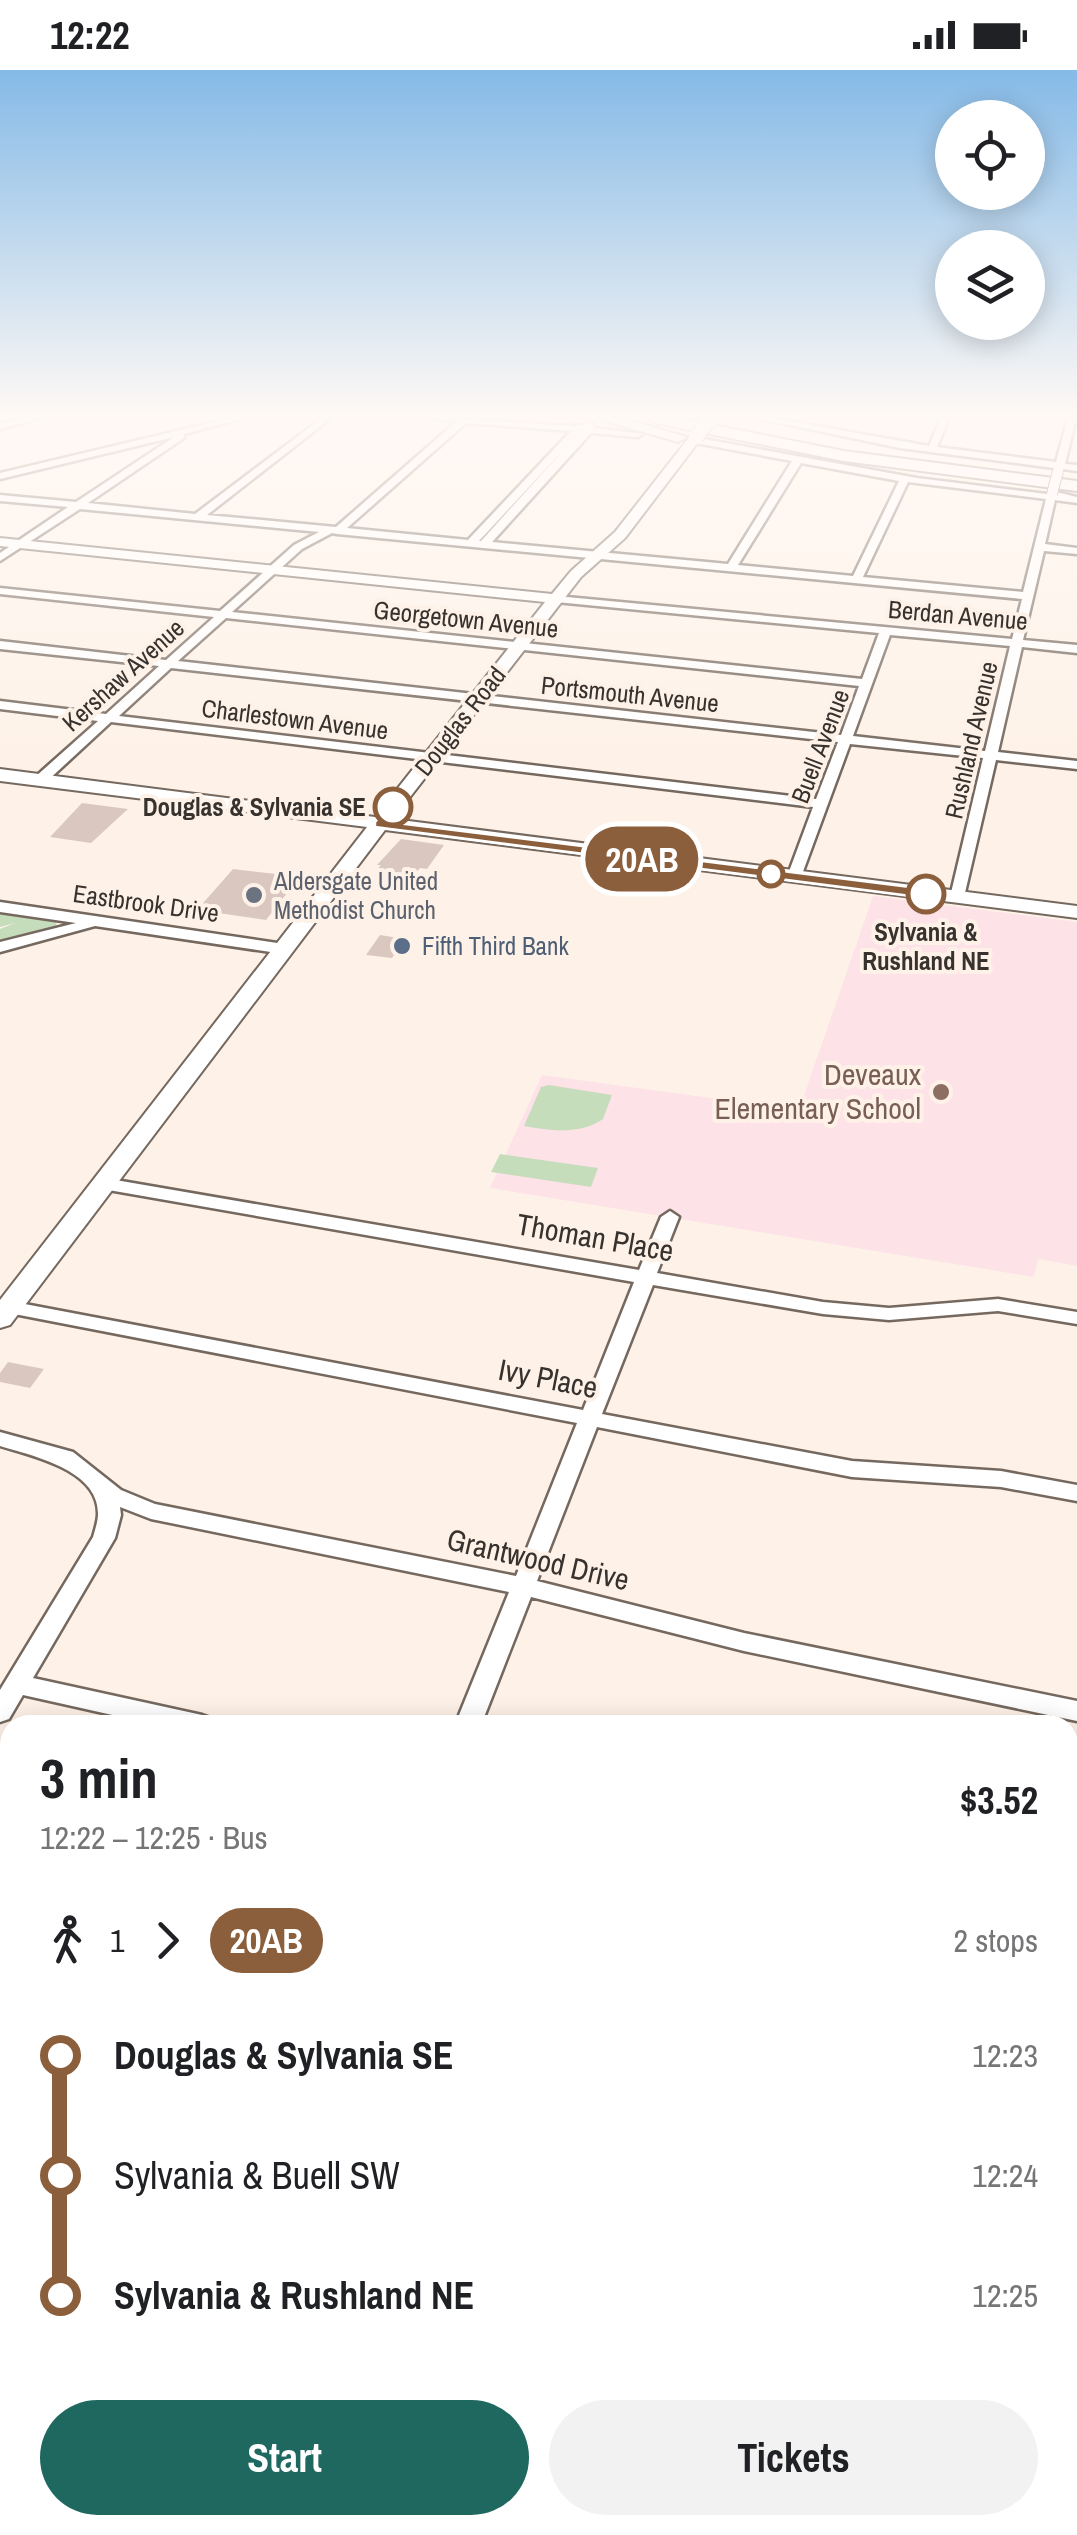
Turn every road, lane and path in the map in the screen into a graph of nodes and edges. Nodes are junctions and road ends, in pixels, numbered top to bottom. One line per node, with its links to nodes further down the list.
1 (38, 533): 11 (street)
2 (324, 533): 17 (street, Kershaw Avenue)
3 (365, 533): 10 (street)
4 (486, 533): 10 (street)
5 (622, 533): 14 (street, Douglas Road)
6 (752, 533): 16 (street)
7 (885, 533): 18 (street)
8 (1043, 533): 12 (street, Rushland Avenue)
9 (0, 542): 11 (street, Berdan Avenue)
10 (477, 543): 14 (street)
11 (22, 544): 15 (street); 17 (street, Berdan Avenue)
12 (1040, 547): 13 (street); 20 (street, Rushland Avenue)
13 (1077, 550)
14 (597, 555): 16 (street); 21 (street, Douglas Road)
15 (0, 558)
16 (731, 568): 18 (street)
17 (274, 570): 21 (street, Berdan Avenue); 22 (street, Kershaw Avenue)
18 (862, 580): 20 (street)
19 (0, 591): 22 (street, Georgetown Avenue)
20 (1028, 596): 24 (street, Rushland Avenue)
21 (556, 599): 23 (street, Berdan Avenue); 26 (street, Douglas Road)
22 (223, 615): 26 (street, Georgetown Avenue); 28 (street, Kershaw Avenue)
23 (886, 631): 24 (street, Berdan Avenue); 29 (street, Buell Avenue)
24 (1017, 643): 27 (street, Berdan Avenue); 34 (street, Rushland Avenue)
25 (0, 644): 28 (street, Portsmouth Avenue)
26 (518, 647): 29 (street, Georgetown Avenue); 30 (street, Douglas Road)
27 (1077, 650)
28 (169, 664): 30 (street, Portsmouth Avenue); 32 (street, Kershaw Avenue)
29 (868, 683): 33 (street, Buell Avenue)
30 (475, 700): 33 (street, Portsmouth Avenue); 35 (street, Douglas Road)
31 (0, 706): 32 (street, Charlestown Avenue)
32 (108, 719): 35 (street, Charlestown Avenue); 38 (street, Kershaw Avenue)
33 (846, 740): 34 (street, Portsmouth Avenue); 39 (street, Buell Avenue)
34 (990, 756): 36 (street, Portsmouth Avenue); 42 (street, Rushland Avenue)
35 (430, 758): 39 (street, Charlestown Avenue); 40 (street, Douglas Road)
36 (1077, 765)
37 (0, 775): 38 (street)
38 (40, 780): 40 (street)
39 (822, 804): 41 (street, Buell Avenue)
40 (380, 824): 41 (street); 47 (street, Douglas Road)
41 (794, 877): 42 (street)
42 (957, 897): 44 (street)
43 (0, 907): 45 (street, Eastbrook Drive)
44 (1077, 912)
45 (101, 922): 46 (street); 47 (street, Eastbrook Drive)
46 (0, 947)
47 (284, 948): 48 (street, Douglas Road)
48 (104, 1184): 50 (street, Thoman Place); 51 (street, Douglas Road)
49 (670, 1217): 50 (street)
50 (646, 1277): 52 (street, Thoman Place); 53 (street)
51 (4, 1313): 53 (street, Ivy Place)
52 (1077, 1318)
53 (589, 1418): 56 (street, Ivy Place); 57 (street)
54 (0, 1439): 55 (street, Grantwood Drive)
55 (105, 1491): 57 (street, Grantwood Drive); 58 (street)
56 (1077, 1493)
57 (524, 1586): 59 (street, Grantwood Drive); 62 (street)
58 (18, 1684): 60 (street); 61 (street)
59 (1077, 1711)
60 (0, 1712)
61 (157, 1715)
62 (472, 1715)

